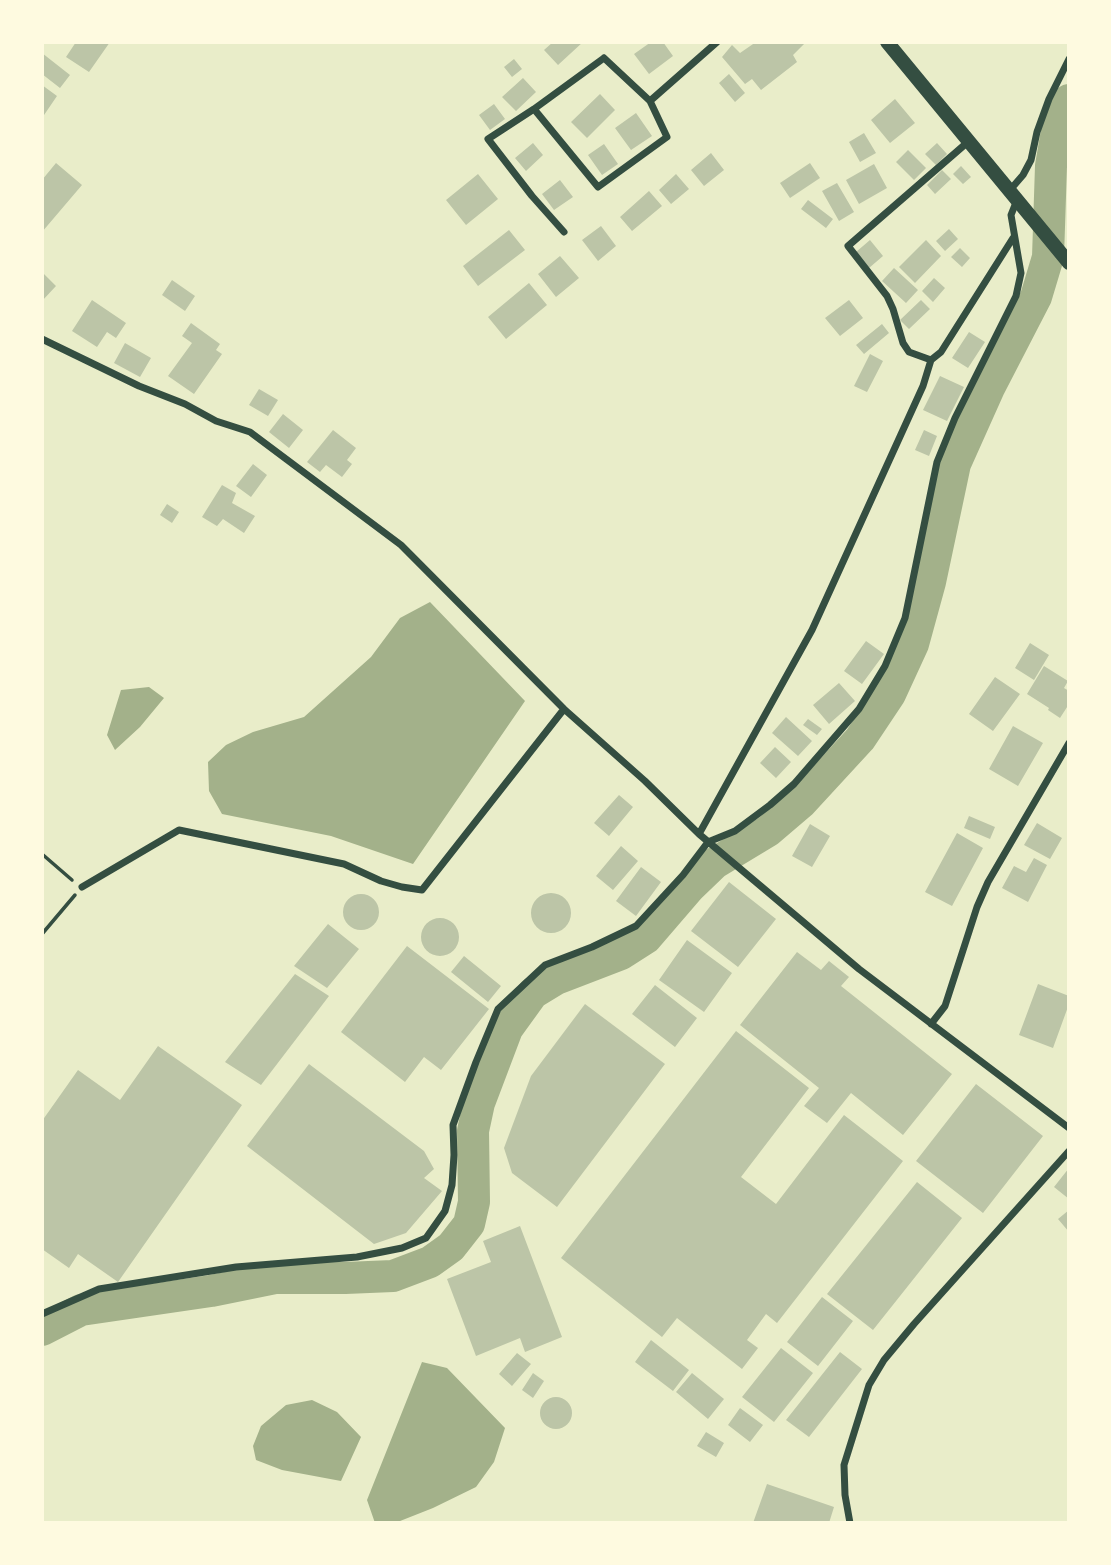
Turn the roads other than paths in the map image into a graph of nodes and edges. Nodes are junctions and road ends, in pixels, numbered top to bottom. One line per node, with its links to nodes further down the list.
1 (717, 42): 4 (street)
2 (887, 42): 6 (main road)
3 (1069, 59): 7 (street)
4 (650, 101): 5 (street); 5 (street)
5 (534, 109): 8 (street)
6 (970, 141): 7 (main road); 12 (street)
7 (1014, 195): 9 (street); 10 (main road)
8 (564, 232)
9 (1013, 237): 12 (street); 16 (street)
10 (1068, 262)
11 (42, 339): 13 (street)
12 (931, 360): 15 (street)
13 (564, 709): 15 (street); 17 (street)
14 (1069, 743): 18 (street)
15 (699, 834): 16 (street)
16 (708, 842): 18 (street); 21 (street)
17 (82, 887)
18 (931, 1024): 19 (street)
19 (1069, 1128)
20 (1069, 1151): 22 (street)
21 (42, 1314)
22 (850, 1523)

